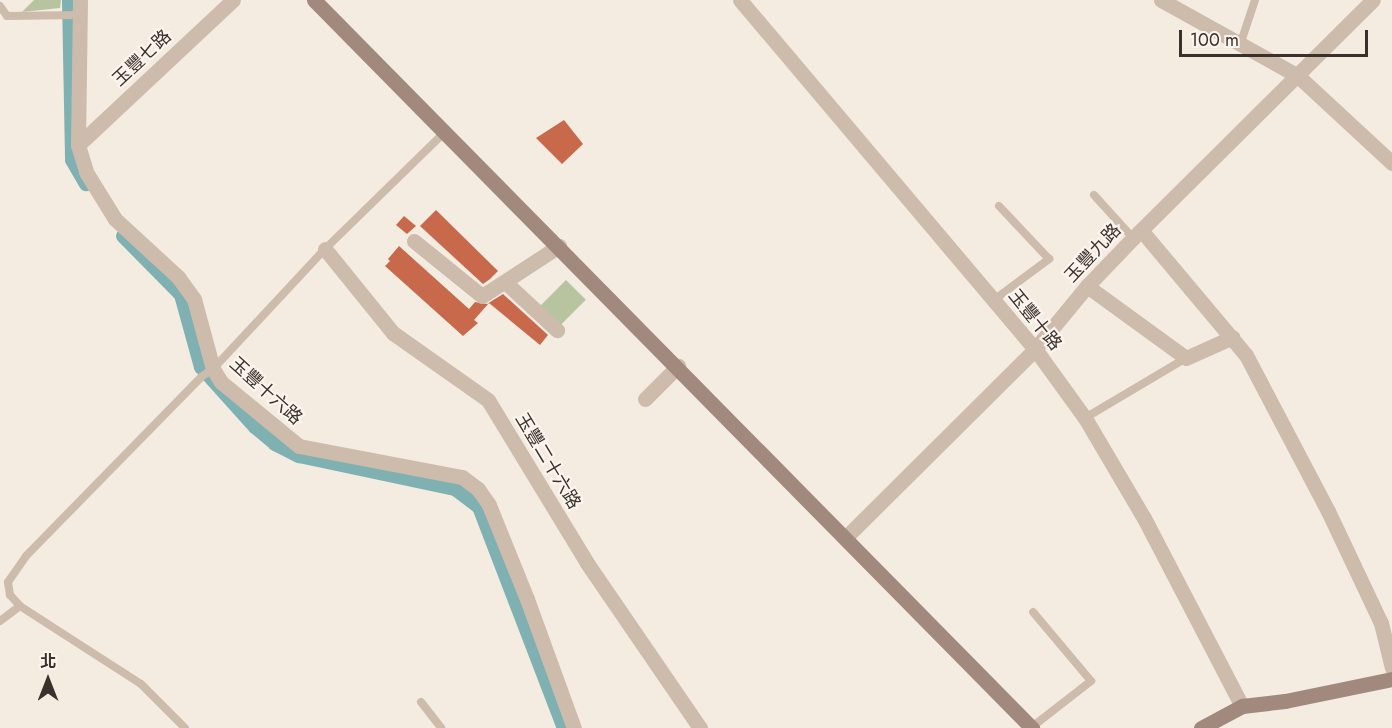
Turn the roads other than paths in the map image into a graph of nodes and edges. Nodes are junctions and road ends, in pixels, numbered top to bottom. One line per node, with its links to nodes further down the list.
1 (233, 0): 12 (street, 玉豐七路)
2 (314, 0): 11 (main road)
3 (740, 0): 22 (street, 玉豐十路)
4 (1161, 0): 9 (street)
5 (1255, 0): 9 (lane)
6 (1373, 0): 10 (street, 玉豐九路)
7 (0, 6): 8 (lane)
8 (76, 12): 12 (street, 玉豐十六路)
9 (1240, 45): 10 (street)
10 (1298, 76): 13 (street); 16 (street, 玉豐九路)
11 (446, 131): 18 (main road); 19 (lane)
12 (78, 145): 28 (street, 玉豐十六路)
13 (1392, 163)
14 (1094, 195): 16 (lane)
15 (999, 206): 22 (lane)
16 (1137, 234): 21 (street, 玉豐九路); 24 (street)
17 (414, 241): 20 (street)
18 (560, 246): 20 (street); 27 (main road)
19 (325, 249): 28 (lane); 42 (street, 玉豐二十六路)
20 (505, 282): 23 (street)
21 (1087, 286): 25 (street, 玉豐九路); 26 (street)
22 (994, 300): 25 (street, 玉豐十路)
23 (557, 330)
24 (1233, 337): 26 (street); 35 (street)
25 (1035, 348): 30 (street, 玉豐十路); 31 (street, 玉豐九路)
26 (1186, 358): 30 (lane)
27 (678, 366): 29 (street); 31 (main road)
28 (208, 373): 32 (lane); 41 (street, 玉豐十六路)
29 (645, 399)
30 (1085, 418): 38 (street, 玉豐十路)
31 (846, 537): 43 (main road)
32 (20, 606): 34 (lane); 39 (lane)
33 (1034, 612): 43 (lane)
34 (0, 621)
35 (1392, 668)
36 (1392, 679): 38 (main road)
37 (421, 702): 40 (lane)
38 (1242, 705): 44 (main road)
39 (185, 728)
40 (441, 728)
41 (574, 728)
42 (700, 728)
43 (1032, 728)
44 (1201, 728)

